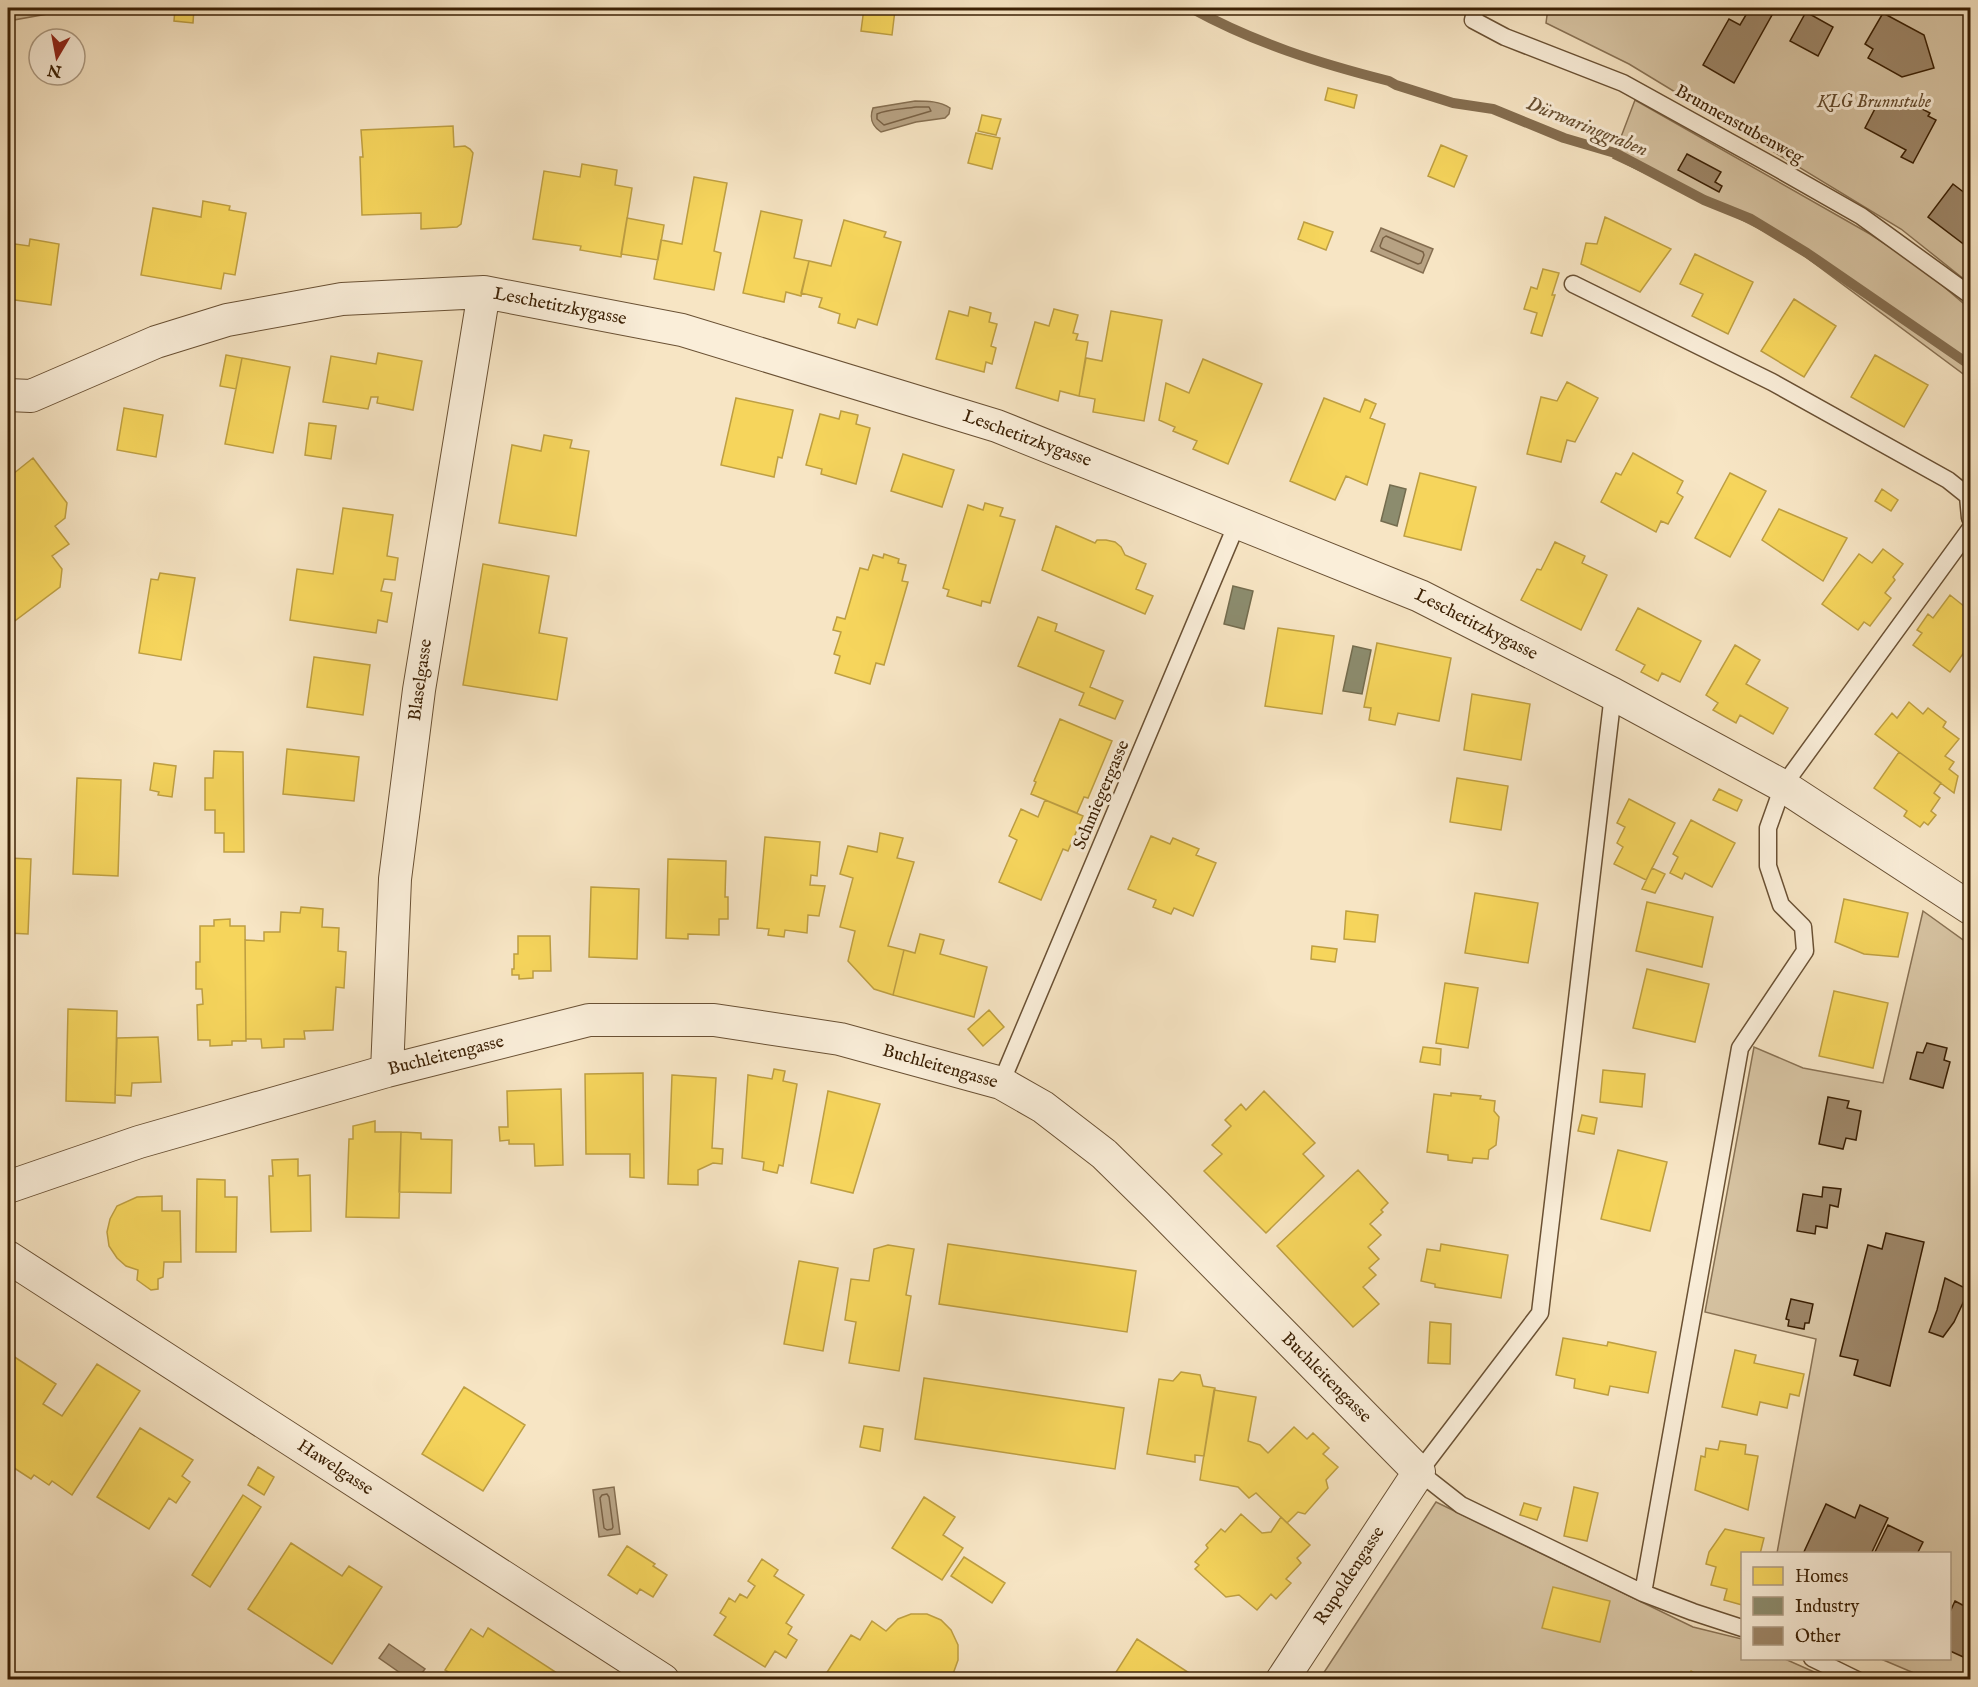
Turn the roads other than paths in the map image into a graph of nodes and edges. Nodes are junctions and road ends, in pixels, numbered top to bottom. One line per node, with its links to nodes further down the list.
1 (1474, 14): 4 (lane, Brunnenstubenweg)
2 (1573, 284): 7 (lane)
3 (484, 292): 5 (street, Leschetitzkygasse); 8 (street, Leschetitzkygasse); 13 (street, Blaselgasse)
4 (1971, 295)
5 (19, 395): 6 (street, Leschetitzkygasse)
6 (8, 416)
7 (1971, 519)
8 (1238, 521): 10 (street, Leschetitzkygasse); 14 (lane, Schmiegergasse)
9 (1971, 529): 11 (lane)
10 (1613, 694): 11 (street, Leschetitzkygasse); 17 (lane)
11 (1783, 786): 12 (street, Leschetitzkygasse); 18 (lane)
12 (1971, 908)
13 (387, 1071): 14 (street, Buchleitengasse); 15 (street, Buchleitengasse)
14 (1001, 1083): 17 (street, Buchleitengasse)
15 (8, 1187)
16 (8, 1257): 21 (street, Hawelgasse)
17 (1419, 1472): 18 (lane, Buchleitengasse); 22 (street, Rupoldengasse)
18 (1643, 1593): 19 (lane, Buchleitengasse)
19 (1741, 1627)
20 (1814, 1660): 23 (lane)
21 (652, 1677)
22 (1282, 1680)
23 (1857, 1680)

